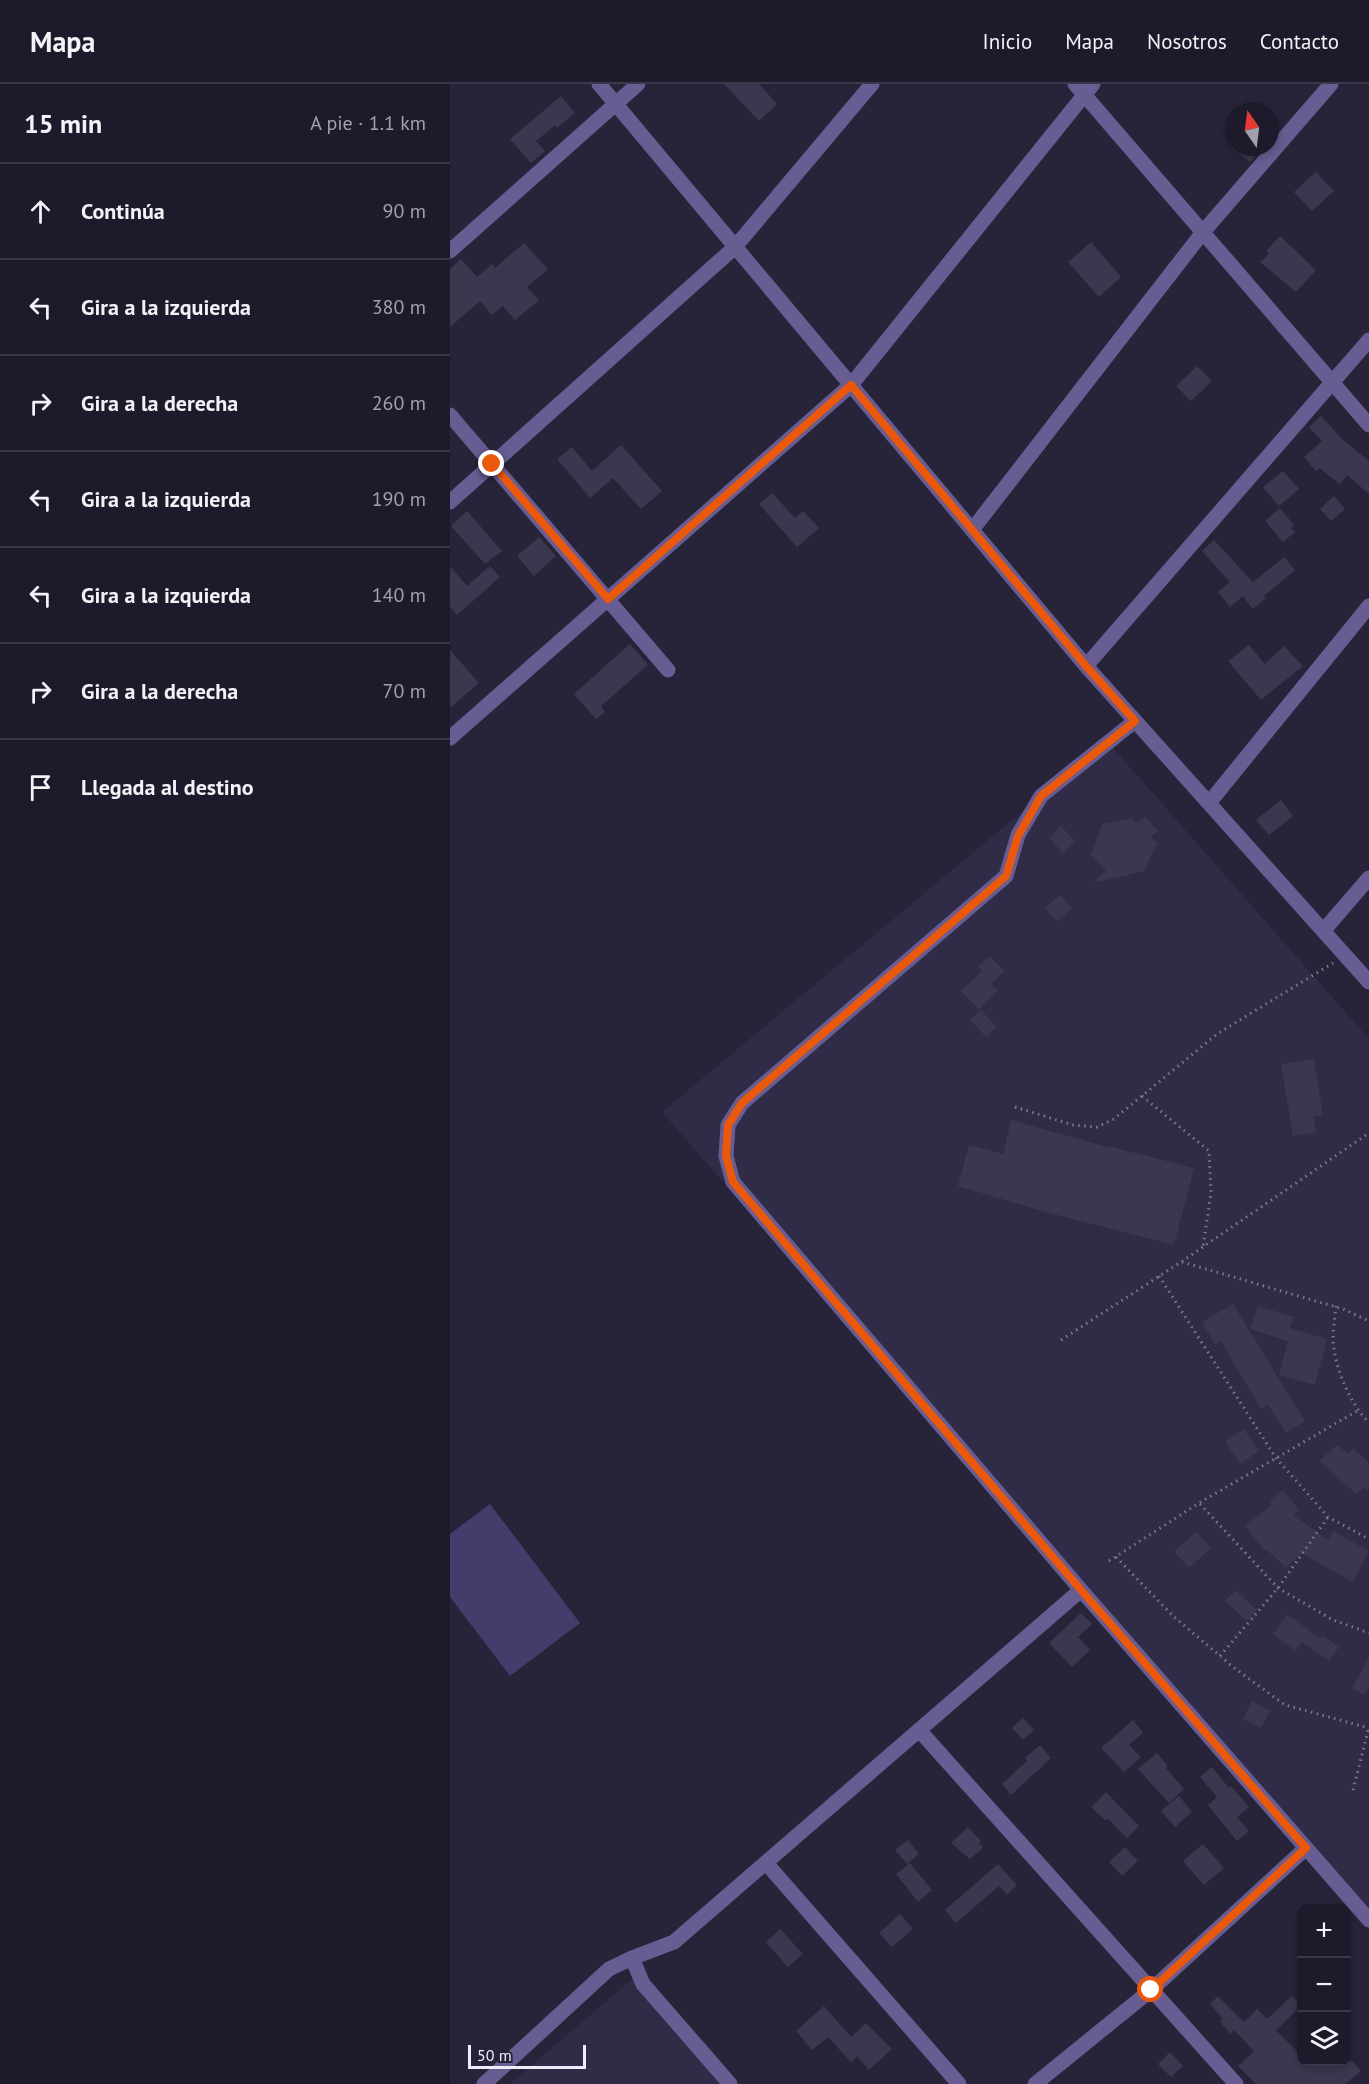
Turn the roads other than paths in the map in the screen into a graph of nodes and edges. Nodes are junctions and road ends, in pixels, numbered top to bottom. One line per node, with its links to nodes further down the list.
1 (599, 84): 6 (street)
2 (638, 84): 6 (street)
3 (872, 84): 8 (street)
4 (1331, 84): 7 (street)
5 (1084, 88): 7 (street); 12 (street)
6 (615, 104): 8 (street); 9 (street)
7 (1203, 232): 11 (street); 17 (street)
8 (735, 247): 12 (street); 15 (street)
9 (450, 251)
10 (1369, 340): 11 (street)
11 (1333, 383): 14 (street); 20 (street)
12 (851, 385): 17 (street); 18 (street)
13 (450, 415): 15 (street)
14 (1369, 425)
15 (492, 464): 16 (street); 18 (street)
16 (450, 502)
17 (972, 530): 20 (street)
18 (608, 599): 21 (street); 23 (street)
19 (1369, 606): 24 (street)
20 (1086, 666): 22 (street)
21 (668, 670)
22 (1135, 721): 24 (street); 28 (street)
23 (450, 738)
24 (1209, 803): 26 (street)
25 (1369, 878): 26 (street)
26 (1324, 930): 27 (street)
27 (1369, 982)
28 (1081, 1590): 29 (street); 30 (street)
29 (919, 1730): 31 (street); 34 (street)
30 (1306, 1848): 32 (street); 34 (street)
31 (766, 1863): 33 (street); 37 (street)
32 (1369, 1920)
33 (632, 1958): 35 (street); 36 (street)
34 (1151, 1990): 38 (street); 39 (street)
35 (484, 2084)
36 (730, 2084)
37 (959, 2084)
38 (1035, 2084)
39 (1236, 2084)

